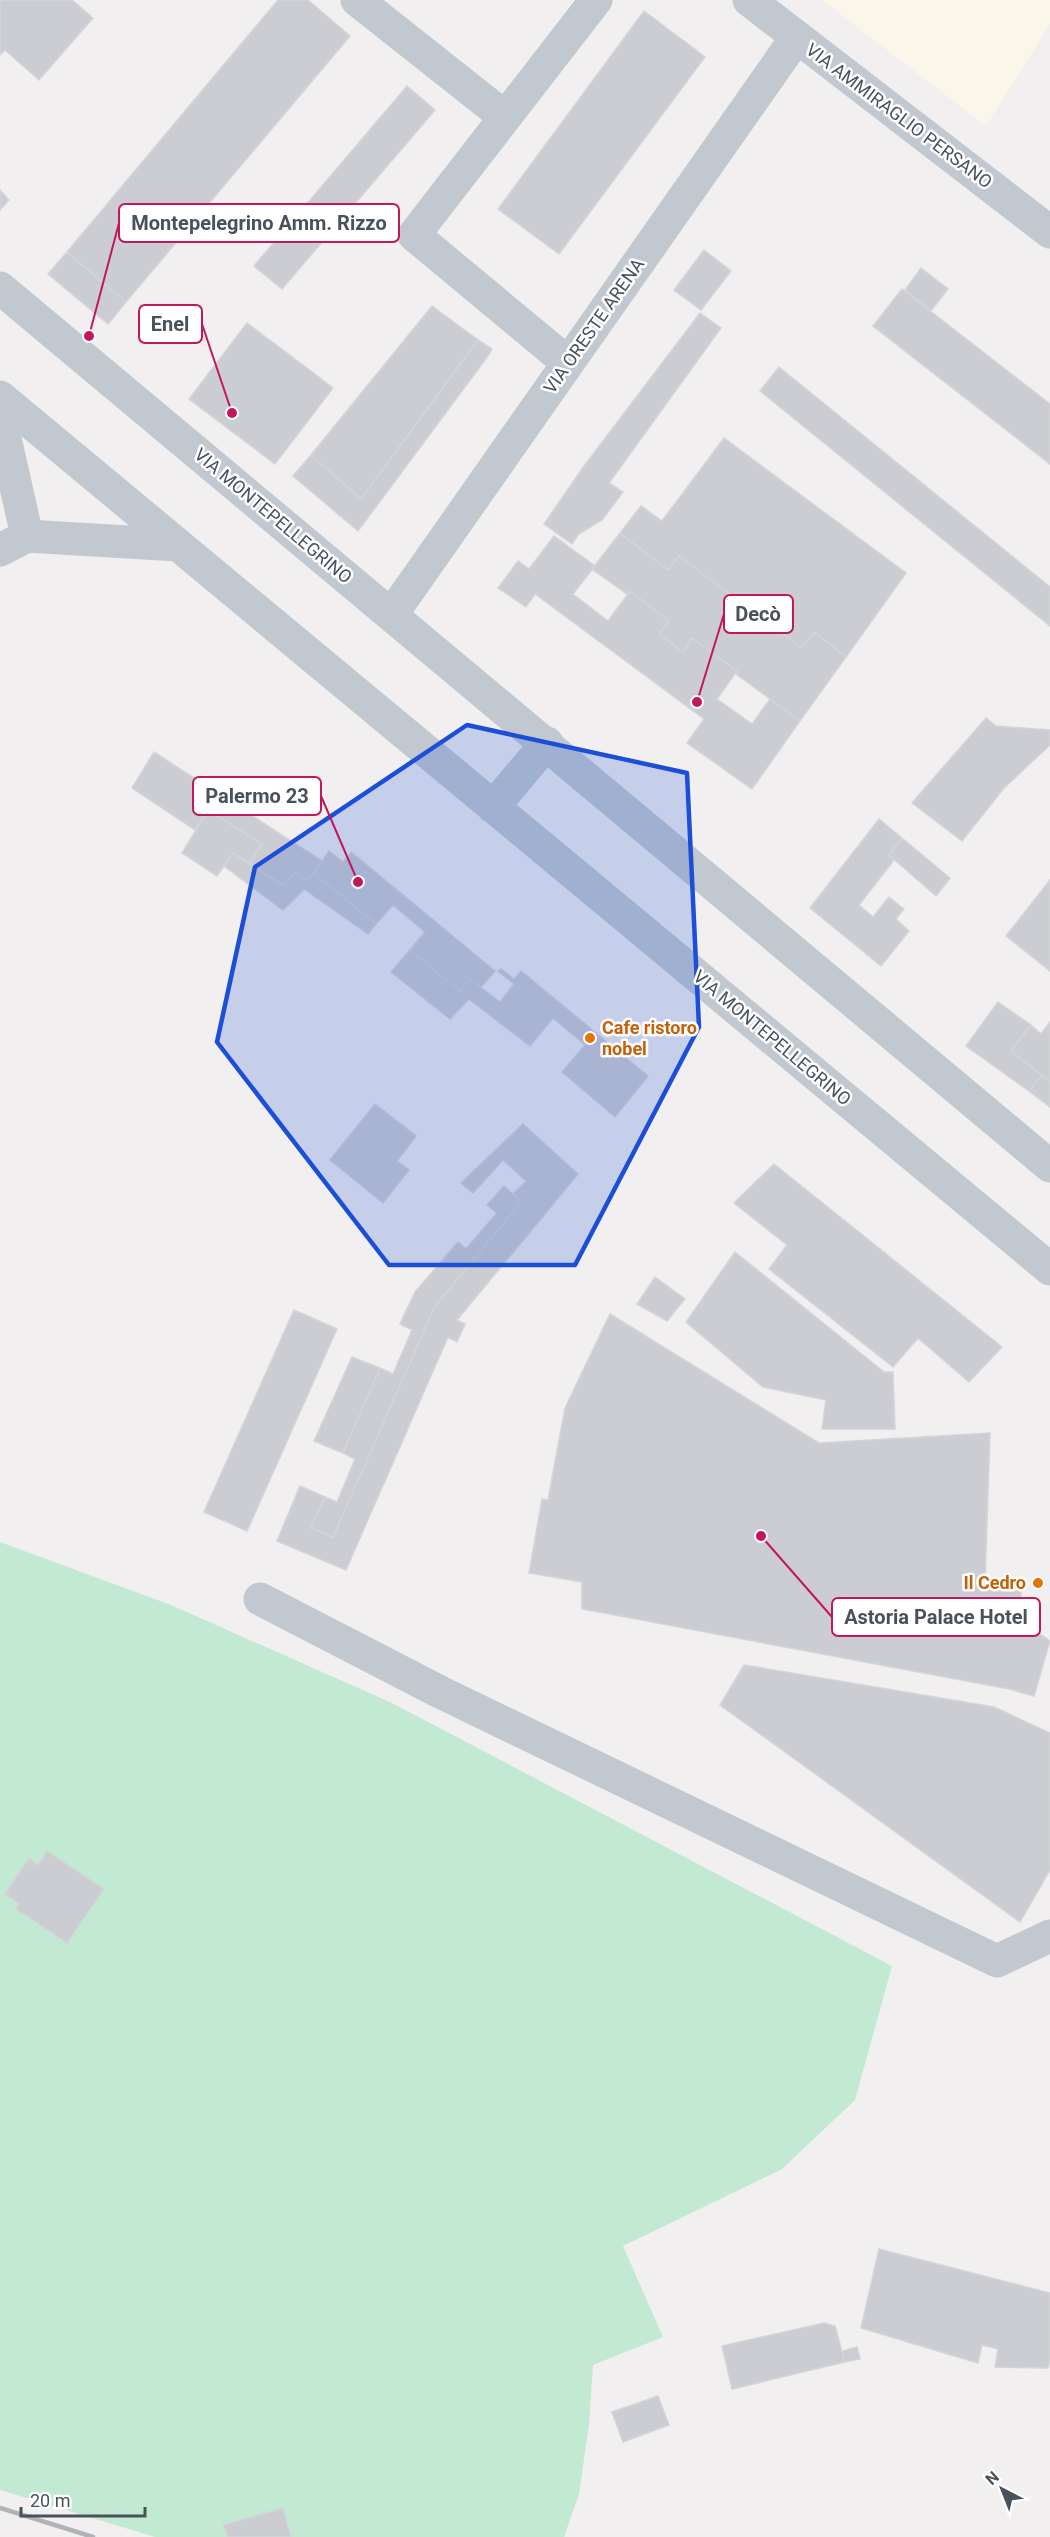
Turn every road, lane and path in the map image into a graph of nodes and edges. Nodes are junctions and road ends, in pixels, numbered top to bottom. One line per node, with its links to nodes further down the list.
1 (357, 0): 5 (street)
2 (596, 0): 5 (street)
3 (749, 0): 4 (street, VIA AMMIRAGLIO PERSANO)
4 (796, 38): 6 (street, VIA AMMIRAGLIO PERSANO); 8 (street, VIA ORESTE ARENA)
5 (505, 117): 8 (street)
6 (1050, 232)
7 (0, 288): 13 (street, VIA MONTEPELLEGRINO)
8 (568, 363): 13 (street, VIA ORESTE ARENA)
9 (0, 397): 12 (street, VIA MONTEPELLEGRINO)
10 (0, 416): 11 (street)
11 (13, 543): 12 (street)
12 (178, 545): 15 (street, VIA MONTEPELLEGRINO)
13 (392, 614): 14 (street, VIA MONTEPELLEGRINO)
14 (547, 743): 15 (street); 16 (street, VIA MONTEPELLEGRINO)
15 (493, 807): 17 (street, VIA MONTEPELLEGRINO)
16 (1050, 1166)
17 (1050, 1269)
18 (260, 1599): 19 (street)
19 (1050, 1936)

